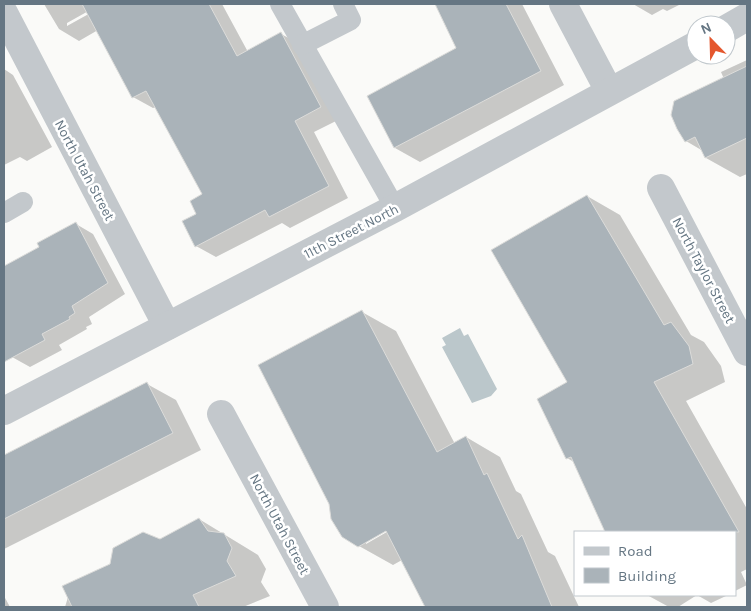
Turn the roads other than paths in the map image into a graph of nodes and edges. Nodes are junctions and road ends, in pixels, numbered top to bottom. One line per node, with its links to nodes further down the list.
1 (280, 4): 7 (lane)
2 (343, 4): 7 (lane)
3 (563, 4): 9 (street)
4 (4, 13): 14 (street, North Utah Street)
5 (747, 17): 6 (street)
6 (736, 23)
7 (302, 45): 12 (lane)
8 (686, 50): 9 (street, 11th Street North)
9 (610, 91): 12 (street, 11th Street North)
10 (661, 188): 15 (street, North Taylor Street)
11 (23, 202): 13 (lane)
12 (395, 208): 14 (street, 11th Street North)
13 (4, 213)
14 (167, 326): 16 (street, 11th Street North)
15 (747, 352)
16 (4, 411)
17 (221, 414): 18 (street, North Utah Street)
18 (325, 607)

